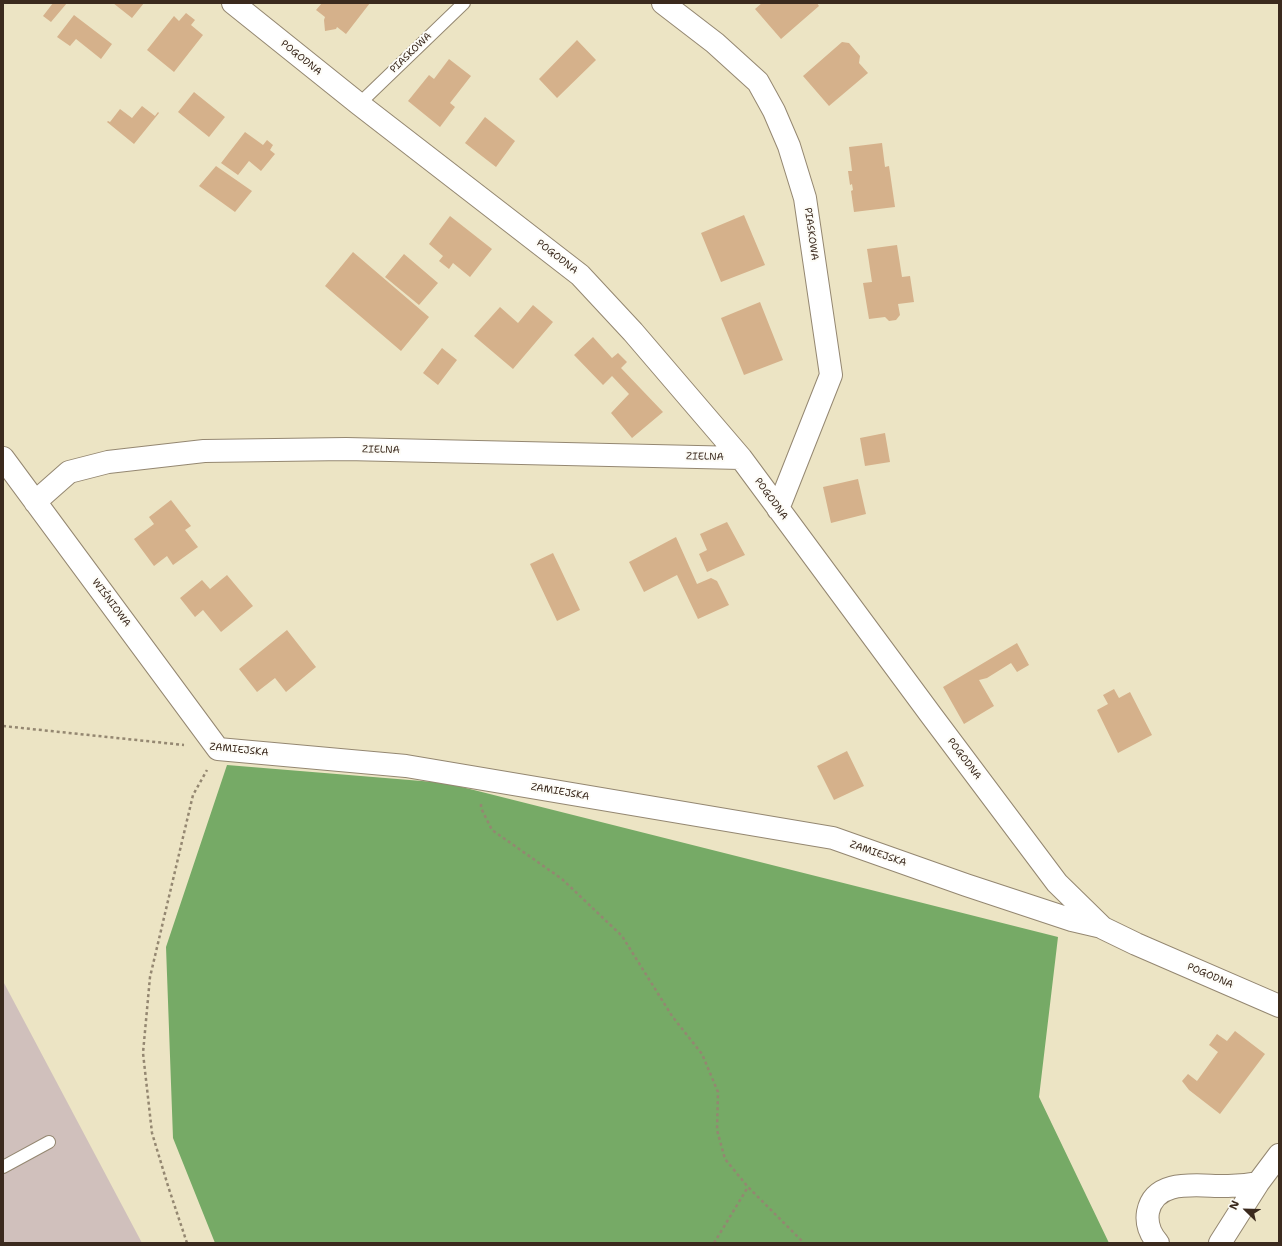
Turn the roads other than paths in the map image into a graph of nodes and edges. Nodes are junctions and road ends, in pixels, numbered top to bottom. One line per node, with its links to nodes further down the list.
1 (233, 3): 4 (street, POGODNA)
2 (464, 3): 4 (lane, PIASKOWA)
3 (663, 3): 8 (street, PIASKOWA)
4 (359, 104): 6 (street, POGODNA)
5 (3, 458): 7 (street, WIŚNIOWA)
6 (741, 458): 7 (street, ZIELNA); 8 (street, POGODNA)
7 (35, 502): 9 (street, WIŚNIOWA)
8 (778, 509): 10 (street, POGODNA)
9 (218, 748): 10 (street, ZAMIEJSKA)
10 (1103, 928): 11 (street, POGODNA)
11 (1279, 1006)
12 (49, 1142): 14 (lane)
13 (1279, 1155): 15 (street)
14 (3, 1167)
15 (1258, 1183): 16 (street); 17 (street)
16 (1234, 1233): 18 (street)
17 (1158, 1243)
18 (1220, 1243)

